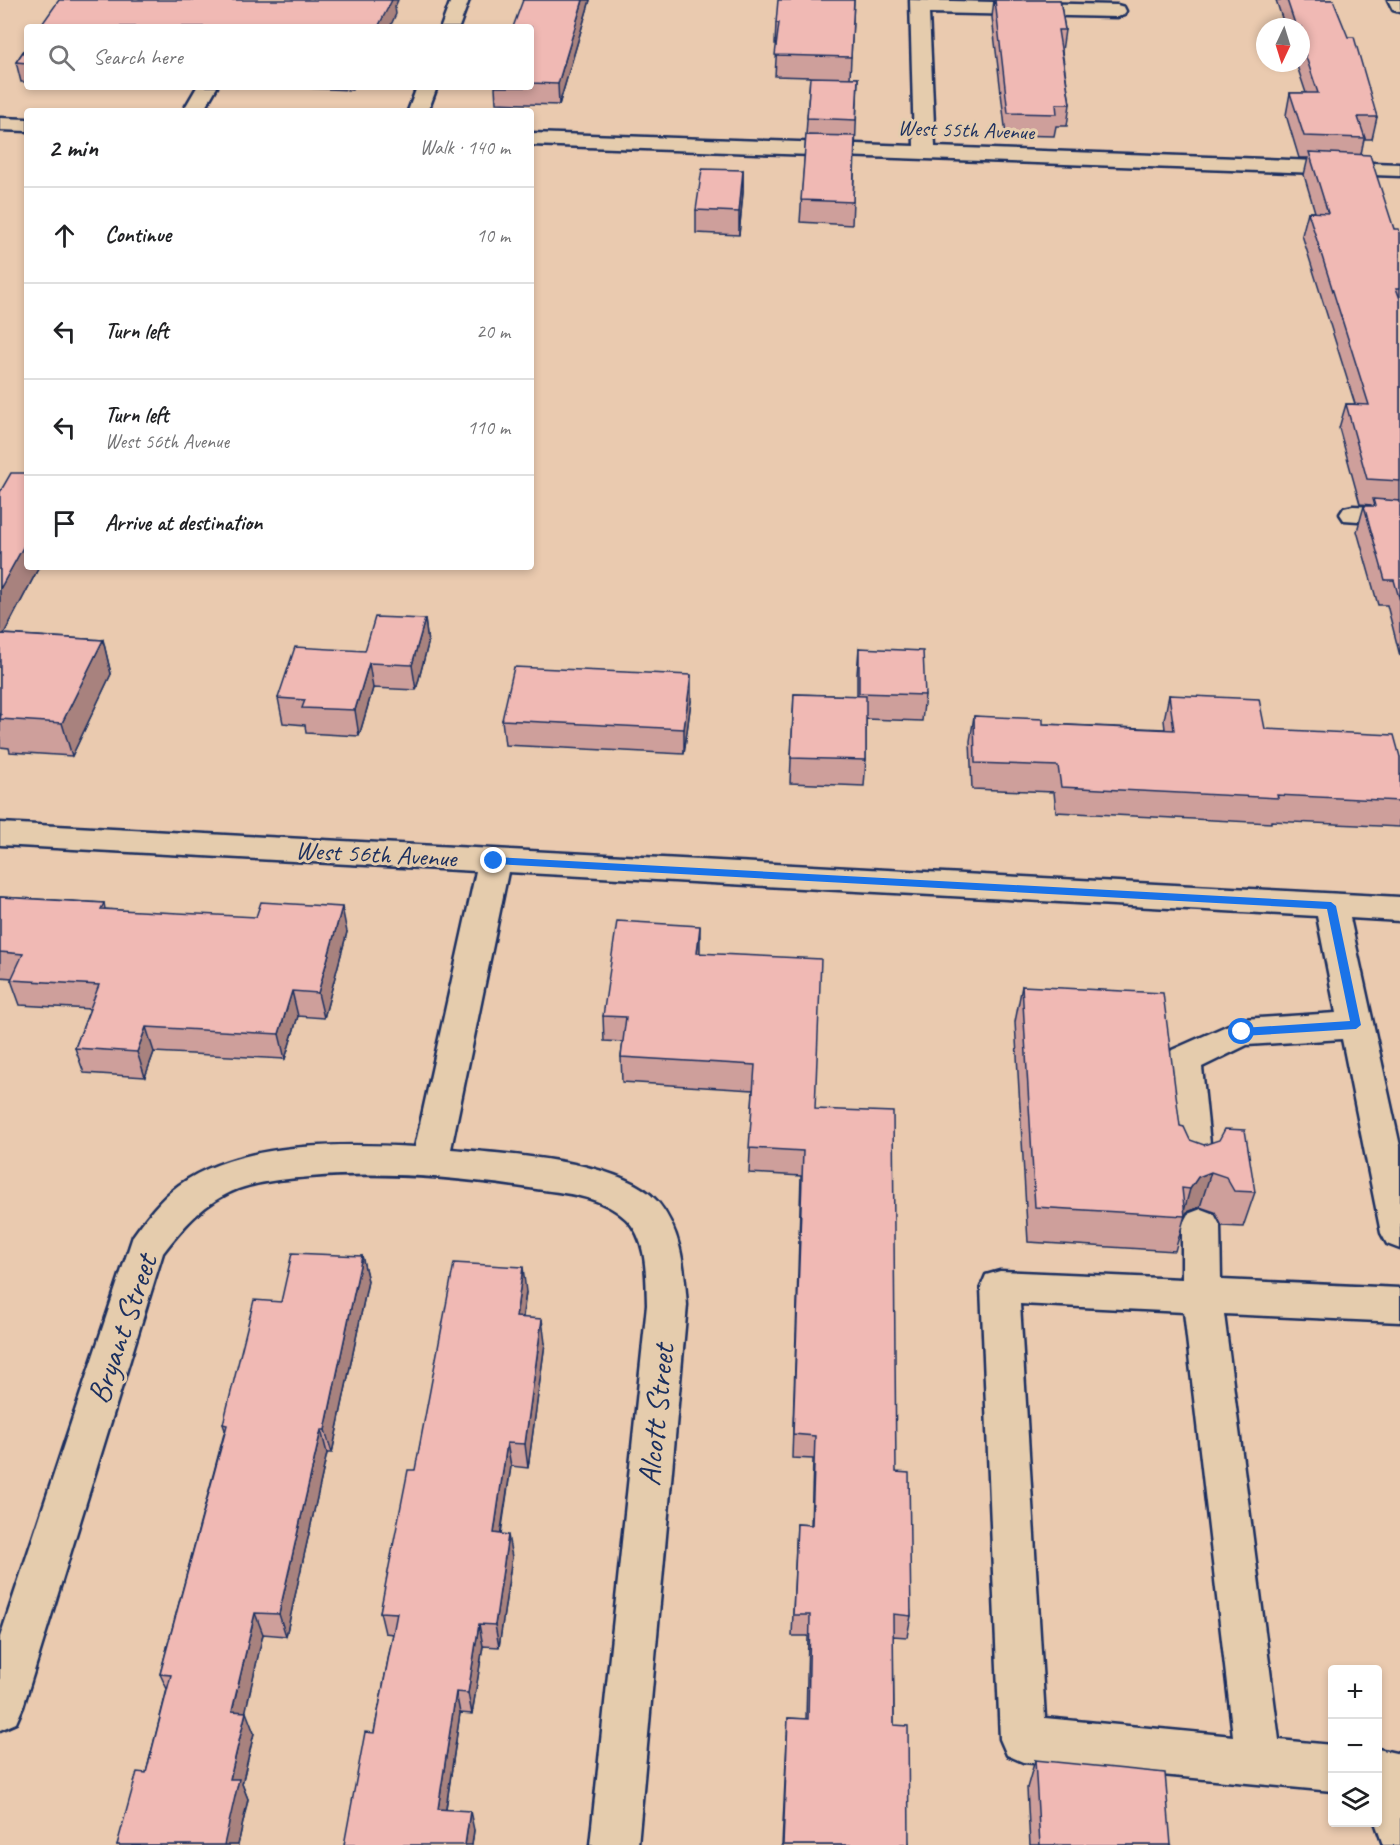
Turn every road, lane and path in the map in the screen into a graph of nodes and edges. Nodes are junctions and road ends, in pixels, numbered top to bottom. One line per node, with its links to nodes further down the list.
1 (460, 0): 6 (street)
2 (1397, 0): 4 (street)
3 (919, 3): 5 (street); 14 (street)
4 (1400, 6)
5 (1117, 11)
6 (451, 24)
7 (205, 90): 9 (street)
8 (426, 90): 10 (street)
9 (196, 108)
10 (419, 108)
11 (0, 124): 12 (street)
12 (24, 125)
13 (534, 139): 14 (street, West 55th Avenue)
14 (925, 152): 15 (street, West 55th Avenue)
15 (1400, 170)
16 (1353, 514): 17 (street)
17 (1400, 516)
18 (0, 834): 19 (street, West 56th Avenue)
19 (494, 861): 20 (street, West 56th Avenue); 23 (street)
20 (1331, 906): 21 (street, West 56th Avenue); 22 (street)
21 (1400, 909)
22 (1356, 1025): 24 (street); 26 (street)
23 (430, 1163): 29 (street, Bryant Street); 34 (street, Alcott Street)
24 (1194, 1163)
25 (1202, 1225): 27 (street)
26 (1400, 1233)
27 (1202, 1296): 28 (street); 30 (street); 30 (street)
28 (1400, 1305)
29 (0, 1707)
30 (1259, 1762): 31 (street)
31 (1328, 1768)
32 (1382, 1772): 33 (street)
33 (1400, 1828)
34 (615, 1845)

